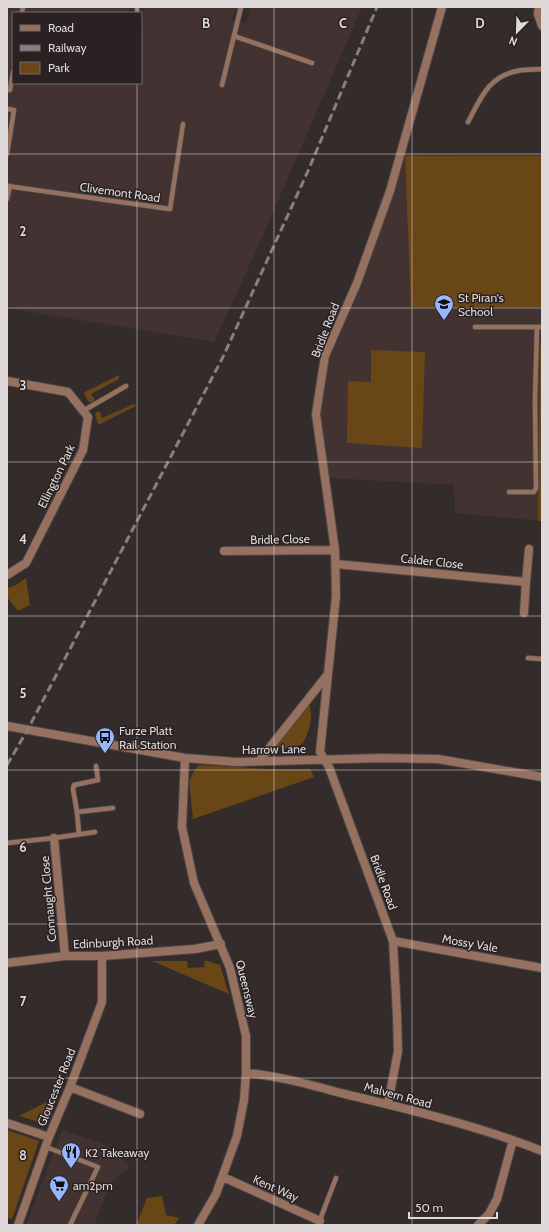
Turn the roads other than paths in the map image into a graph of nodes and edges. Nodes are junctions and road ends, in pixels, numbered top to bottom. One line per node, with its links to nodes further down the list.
1 (241, 7): 5 (lane)
2 (442, 7): 24 (street, Bridle Road)
3 (539, 7): 4 (street)
4 (542, 26)
5 (234, 36): 6 (lane); 9 (lane)
6 (312, 63)
7 (542, 69): 12 (lane)
8 (12, 78): 10 (lane)
9 (222, 85)
10 (7, 90)
11 (7, 109): 14 (lane)
12 (468, 122)
13 (183, 124): 15 (lane, Clivemont Road)
14 (7, 154)
15 (9, 186): 16 (lane)
16 (7, 199)
17 (475, 326): 18 (lane)
18 (540, 327): 22 (lane)
19 (7, 382): 21 (street, Ellington Park)
20 (126, 386): 21 (lane)
21 (83, 411): 27 (street, Ellington Park)
22 (509, 492)
23 (529, 549): 28 (street)
24 (335, 550): 25 (street, Bridle Close); 26 (street, Bridle Road)
25 (224, 551)
26 (336, 564): 28 (street, Calder Close); 32 (street, Bridle Road)
27 (7, 575)
28 (526, 582): 29 (street)
29 (524, 613)
30 (528, 658): 31 (lane)
31 (542, 659)
32 (328, 674): 35 (street, Bridle Road); 36 (street)
33 (7, 726): 34 (street, Harrow Lane)
34 (185, 758): 36 (street, Harrow Lane); 46 (street, Queensway)
35 (324, 760): 36 (street, Harrow Lane); 38 (street, Harrow Lane); 45 (street, Bridle Road)
36 (259, 761)
37 (96, 766): 40 (lane)
38 (542, 777)
39 (114, 808): 40 (lane)
40 (77, 812): 42 (lane)
41 (95, 832): 42 (lane)
42 (79, 834): 43 (lane)
43 (54, 838): 44 (lane); 47 (street, Connaught Close)
44 (7, 843)
45 (393, 941): 50 (street, Mossy Vale); 53 (street, Bridle Road)
46 (221, 944): 48 (street, Edinburgh Road); 51 (street, Queensway)
47 (65, 956): 48 (street, Edinburgh Road); 49 (street, Edinburgh Road)
48 (102, 956): 52 (street, Gloucester Road)
49 (7, 963)
50 (542, 968)
51 (246, 1073): 53 (street, Malvern Road); 60 (street, Queensway)
52 (70, 1087): 54 (street); 56 (street, Gloucester Road)
53 (388, 1104): 57 (street, Malvern Road)
54 (140, 1114)
55 (7, 1123): 56 (street)
56 (49, 1137): 58 (street, Gloucester Road)
57 (513, 1140): 59 (street, Malvern Road); 66 (street)
58 (46, 1147): 63 (street, Gloucester Road); 64 (lane)
59 (542, 1151)
60 (223, 1177): 62 (street, Kent Way); 65 (street, Queensway)
61 (336, 1178): 62 (lane)
62 (319, 1223)
63 (18, 1225)
64 (70, 1225)
65 (198, 1225)
66 (478, 1225)

